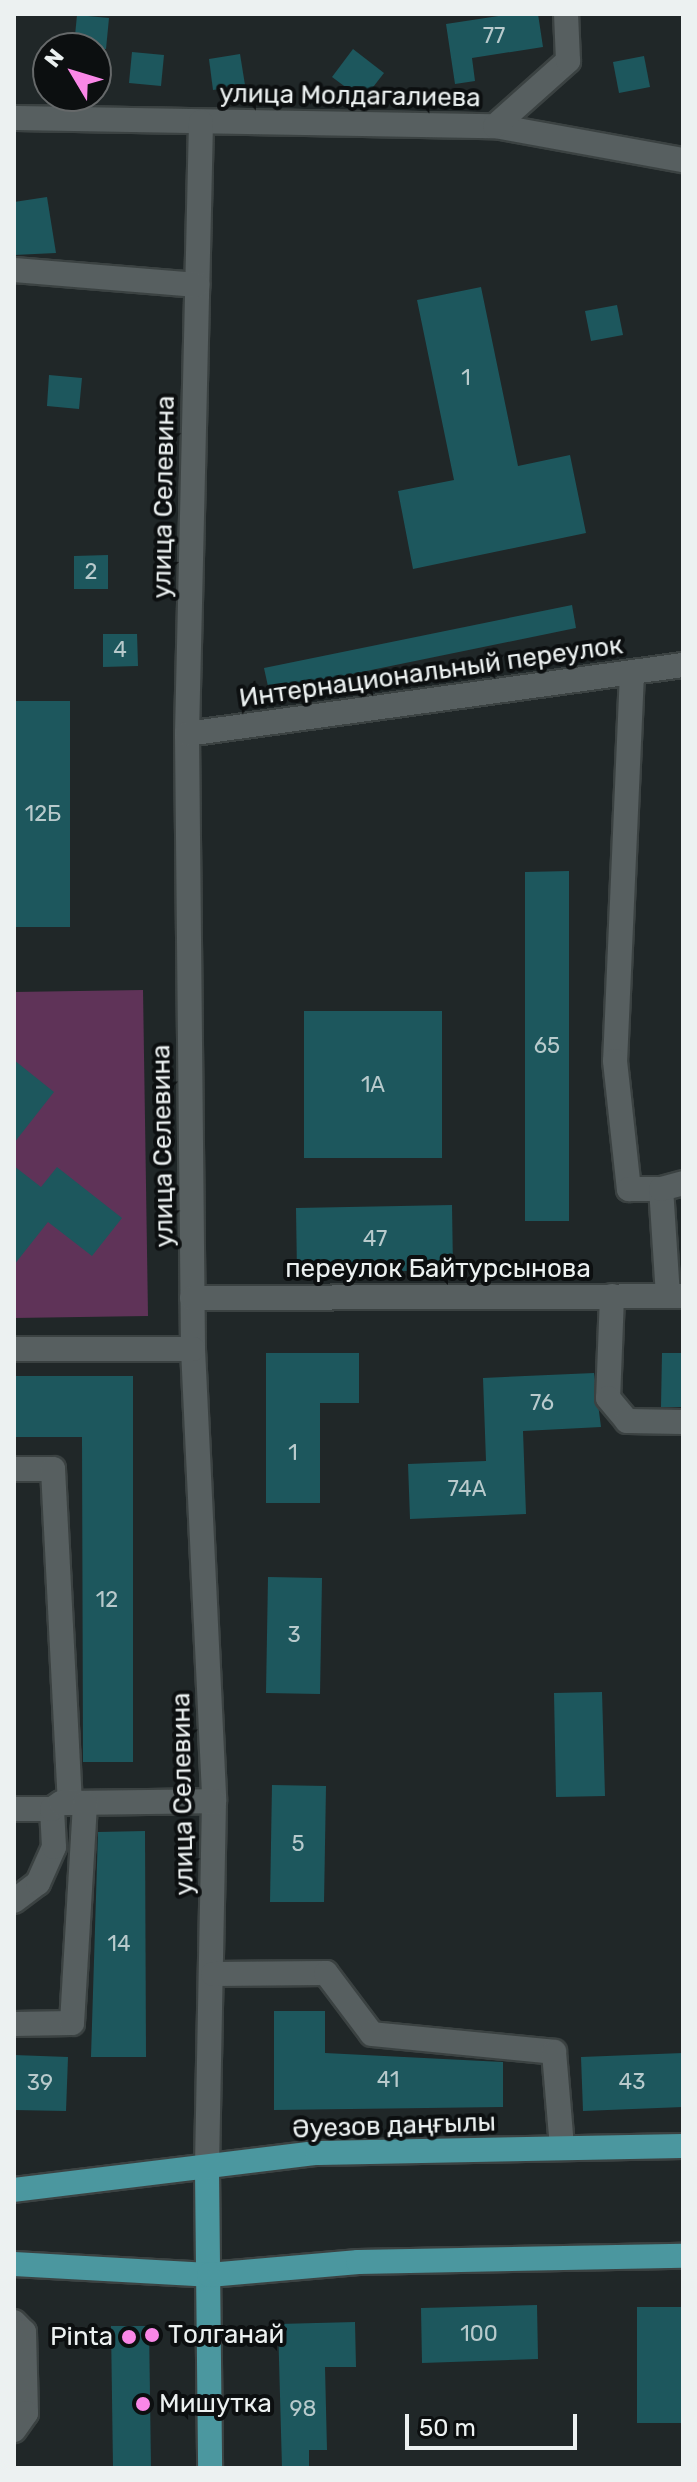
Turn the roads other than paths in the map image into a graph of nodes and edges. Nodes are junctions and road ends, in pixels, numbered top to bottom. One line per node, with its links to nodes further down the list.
1 (566, 14): 4 (street)
2 (14, 118): 3 (street, улица Молдагалиева)
3 (201, 122): 4 (street, улица Молдагалиева); 7 (street, улица Селевина)
4 (495, 126): 5 (street, улица Молдагалиева)
5 (683, 160)
6 (14, 270): 7 (street)
7 (197, 285): 10 (street, улица Селевина)
8 (683, 665): 9 (street, Интернациональный переулок)
9 (632, 673): 10 (street, Интернациональный переулок); 11 (street)
10 (187, 734): 14 (street, улица Селевина)
11 (672, 1186): 13 (street)
12 (612, 1296): 13 (street, переулок Байтурсынова); 14 (street, переулок Байтурсынова); 17 (street)
13 (676, 1296)
14 (192, 1298): 16 (street, улица Селевина)
15 (14, 1349): 16 (street)
16 (193, 1349): 19 (street, улица Селевина)
17 (683, 1422)
18 (14, 1469): 20 (street)
19 (214, 1801): 20 (street); 23 (street, улица Селевина)
20 (69, 1805): 21 (street); 22 (street); 24 (street)
21 (14, 1809)
22 (14, 1901)
23 (213, 1974): 26 (street); 27 (street, улица Селевина)
24 (14, 2024)
25 (683, 2146): 26 (main road, Әуезов даңғылы)
26 (562, 2148): 27 (main road, Әуезов даңғылы)
27 (207, 2170): 28 (main road, Әуезов даңғылы); 31 (main road)
28 (14, 2190)
29 (683, 2256): 31 (main road)
30 (14, 2264): 31 (main road)
31 (209, 2275): 34 (main road)
32 (14, 2322): 33 (street)
33 (14, 2430)
34 (210, 2468)

